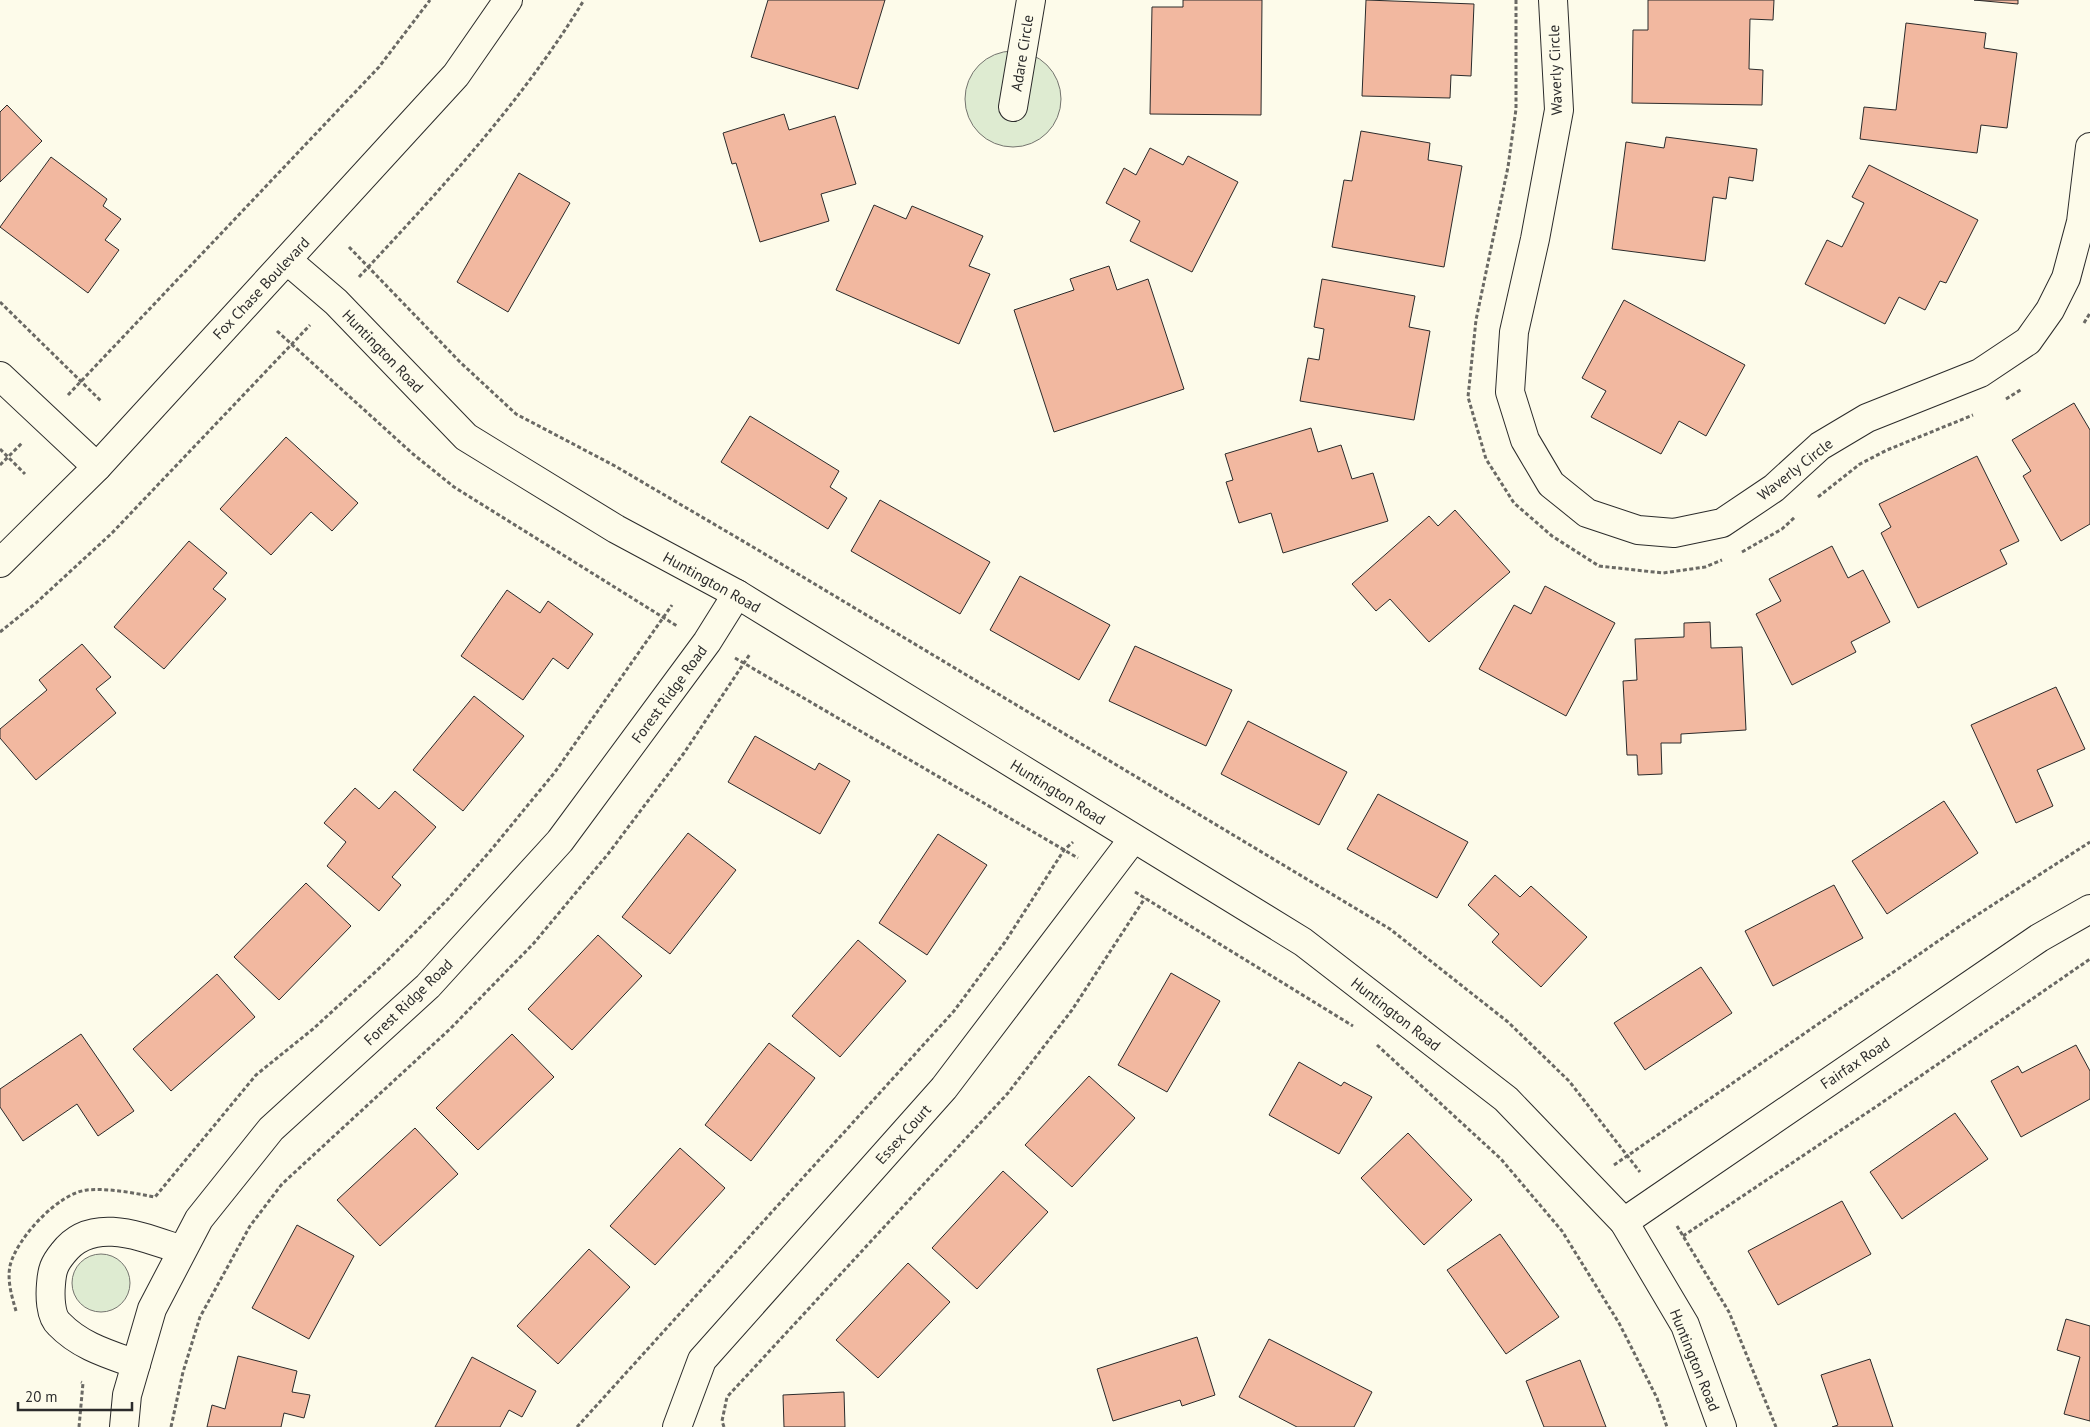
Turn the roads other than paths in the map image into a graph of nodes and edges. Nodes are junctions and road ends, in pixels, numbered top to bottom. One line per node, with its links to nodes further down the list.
1 (508, 0): 6 (street, Fox Chase Boulevard)
2 (1031, 0): 4 (street, Adare Circle)
3 (1553, 0): 5 (street, Waverly Circle)
4 (1013, 106)
5 (2090, 148)
6 (287, 260): 8 (street, Fox Chase Boulevard); 10 (street, Huntington Road)
7 (0, 376): 8 (street)
8 (97, 467): 9 (street, Fox Chase Boulevard)
9 (0, 564)
10 (737, 594): 11 (street, Huntington Road); 14 (street, Forest Ridge Road)
11 (1133, 839): 13 (street, Huntington Road); 17 (street, Essex Court)
12 (2090, 909): 13 (street, Fairfax Road)
13 (1624, 1222): 18 (street, Huntington Road)
14 (182, 1250): 15 (street, Forest Ridge Road); 15 (street)
15 (136, 1364): 16 (street, Forest Ridge Road)
16 (124, 1427)
17 (676, 1427)
18 (1722, 1427)

